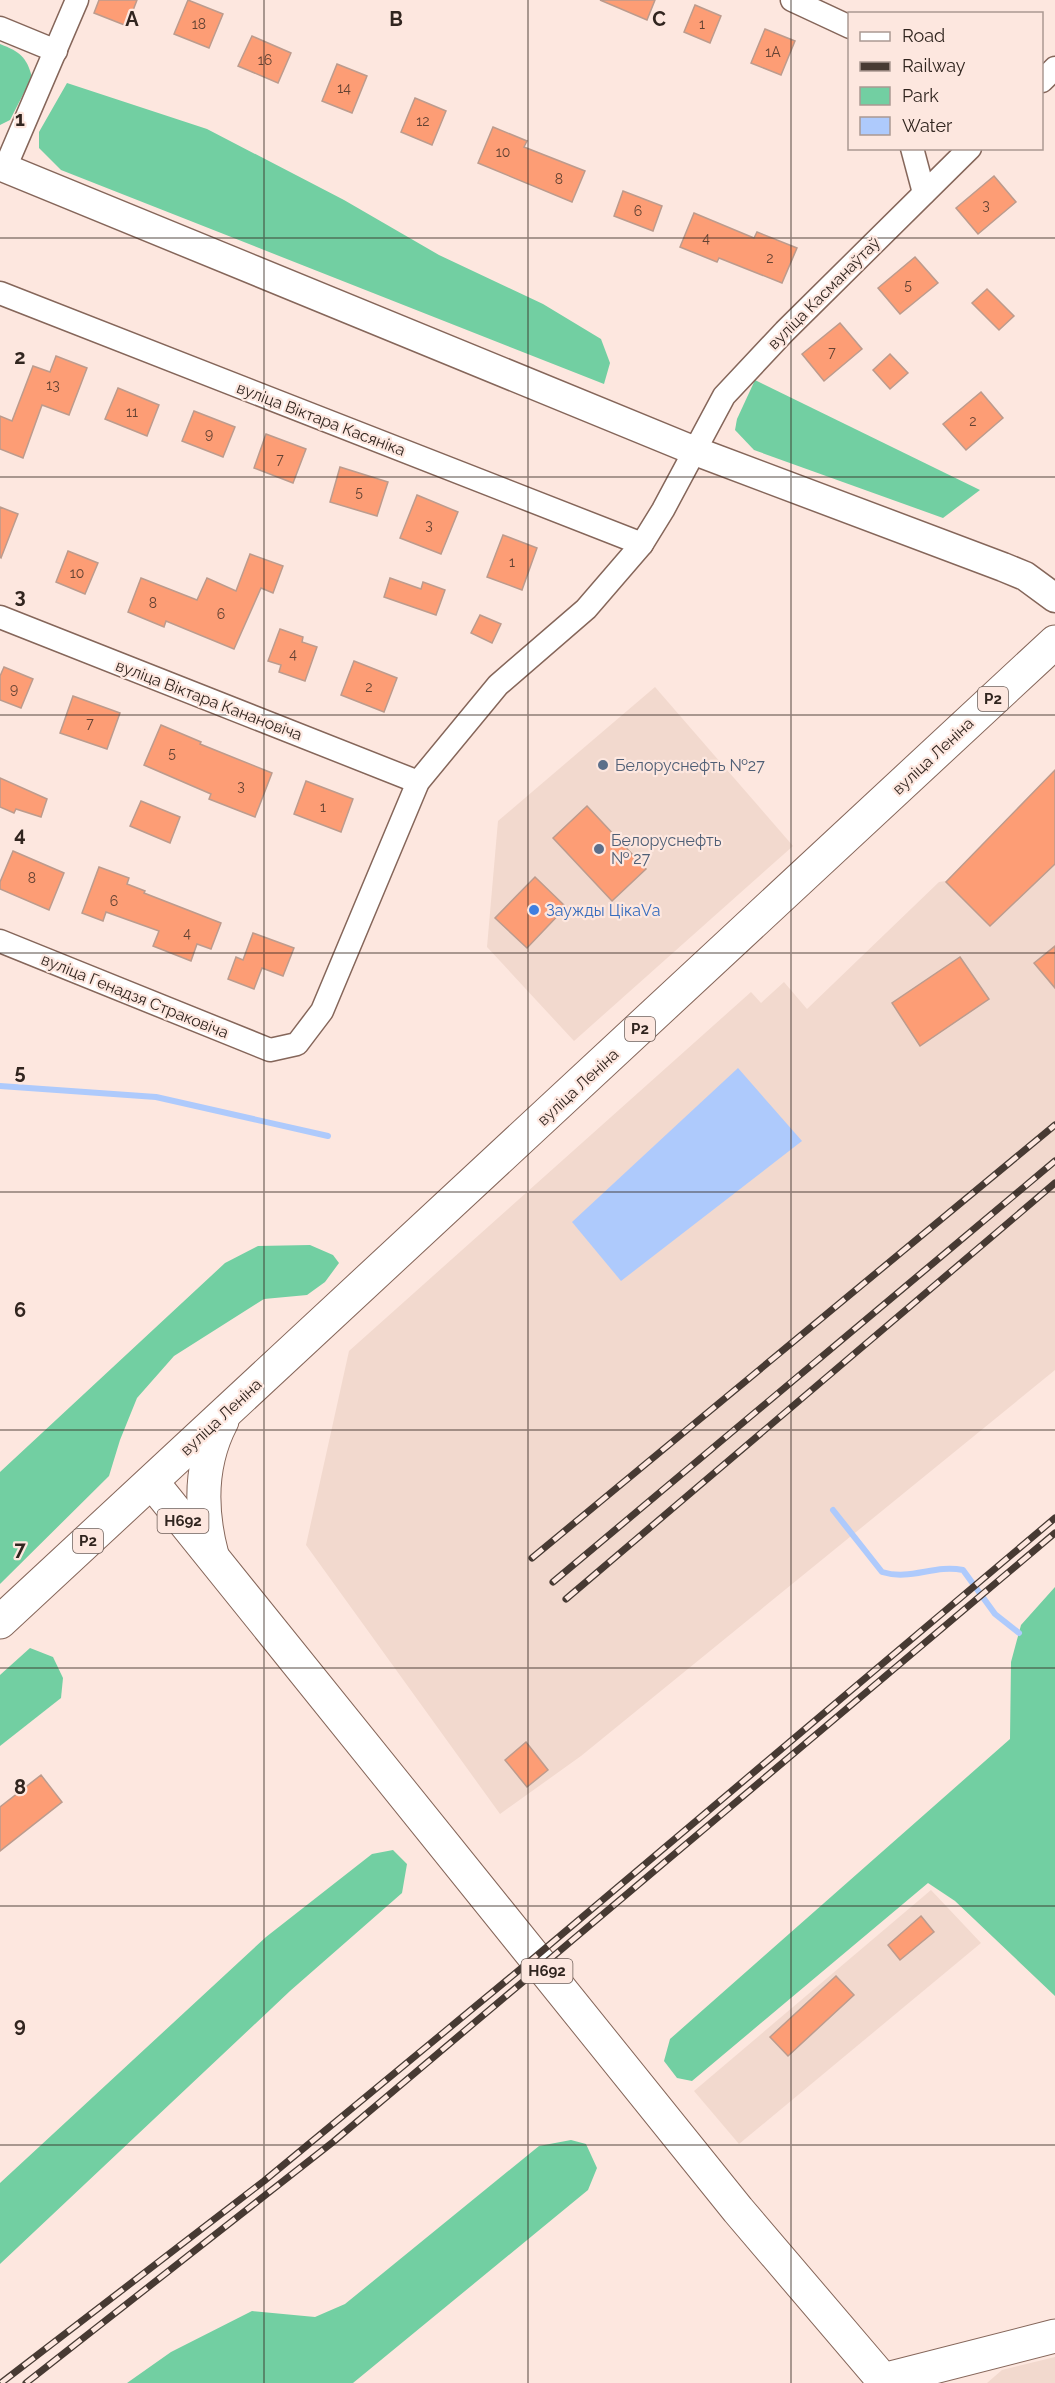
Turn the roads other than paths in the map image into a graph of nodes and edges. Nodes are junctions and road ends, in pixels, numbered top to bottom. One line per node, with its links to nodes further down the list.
1 (77, 0): 5 (street)
2 (792, 0): 3 (street)
3 (848, 27)
4 (0, 28): 5 (street)
5 (56, 51): 10 (street)
6 (1055, 68): 7 (street)
7 (1043, 79)
8 (913, 150): 11 (street)
9 (968, 150): 11 (street, вуліца Касманаўтаў)
10 (3, 167): 13 (street)
11 (924, 193): 13 (street, вуліца Касманаўтаў)
12 (0, 293): 14 (street, вуліца Віктара Касяніка)
13 (695, 451): 14 (street, вуліца Касманаўтаў); 15 (street)
14 (642, 544): 18 (street, вуліца Касманаўтаў)
15 (1055, 598)
16 (0, 617): 18 (street, вуліца Віктара Канановіча)
17 (1055, 642): 21 (main road, вуліца Леніна / Р2)
18 (418, 782): 20 (street, вуліца Касманаўтаў)
19 (0, 941): 20 (street, вуліца Генадзя Страковіча)
20 (270, 1050)
21 (226, 1413): 22 (main road, вуліца Леніна / Р2); 23 (main road)
22 (152, 1482): 23 (main road, Н692); 24 (main road, Р2)
23 (213, 1559): 26 (main road, Н692)
24 (0, 1622)
25 (1055, 2336): 26 (main road)
26 (883, 2381)

